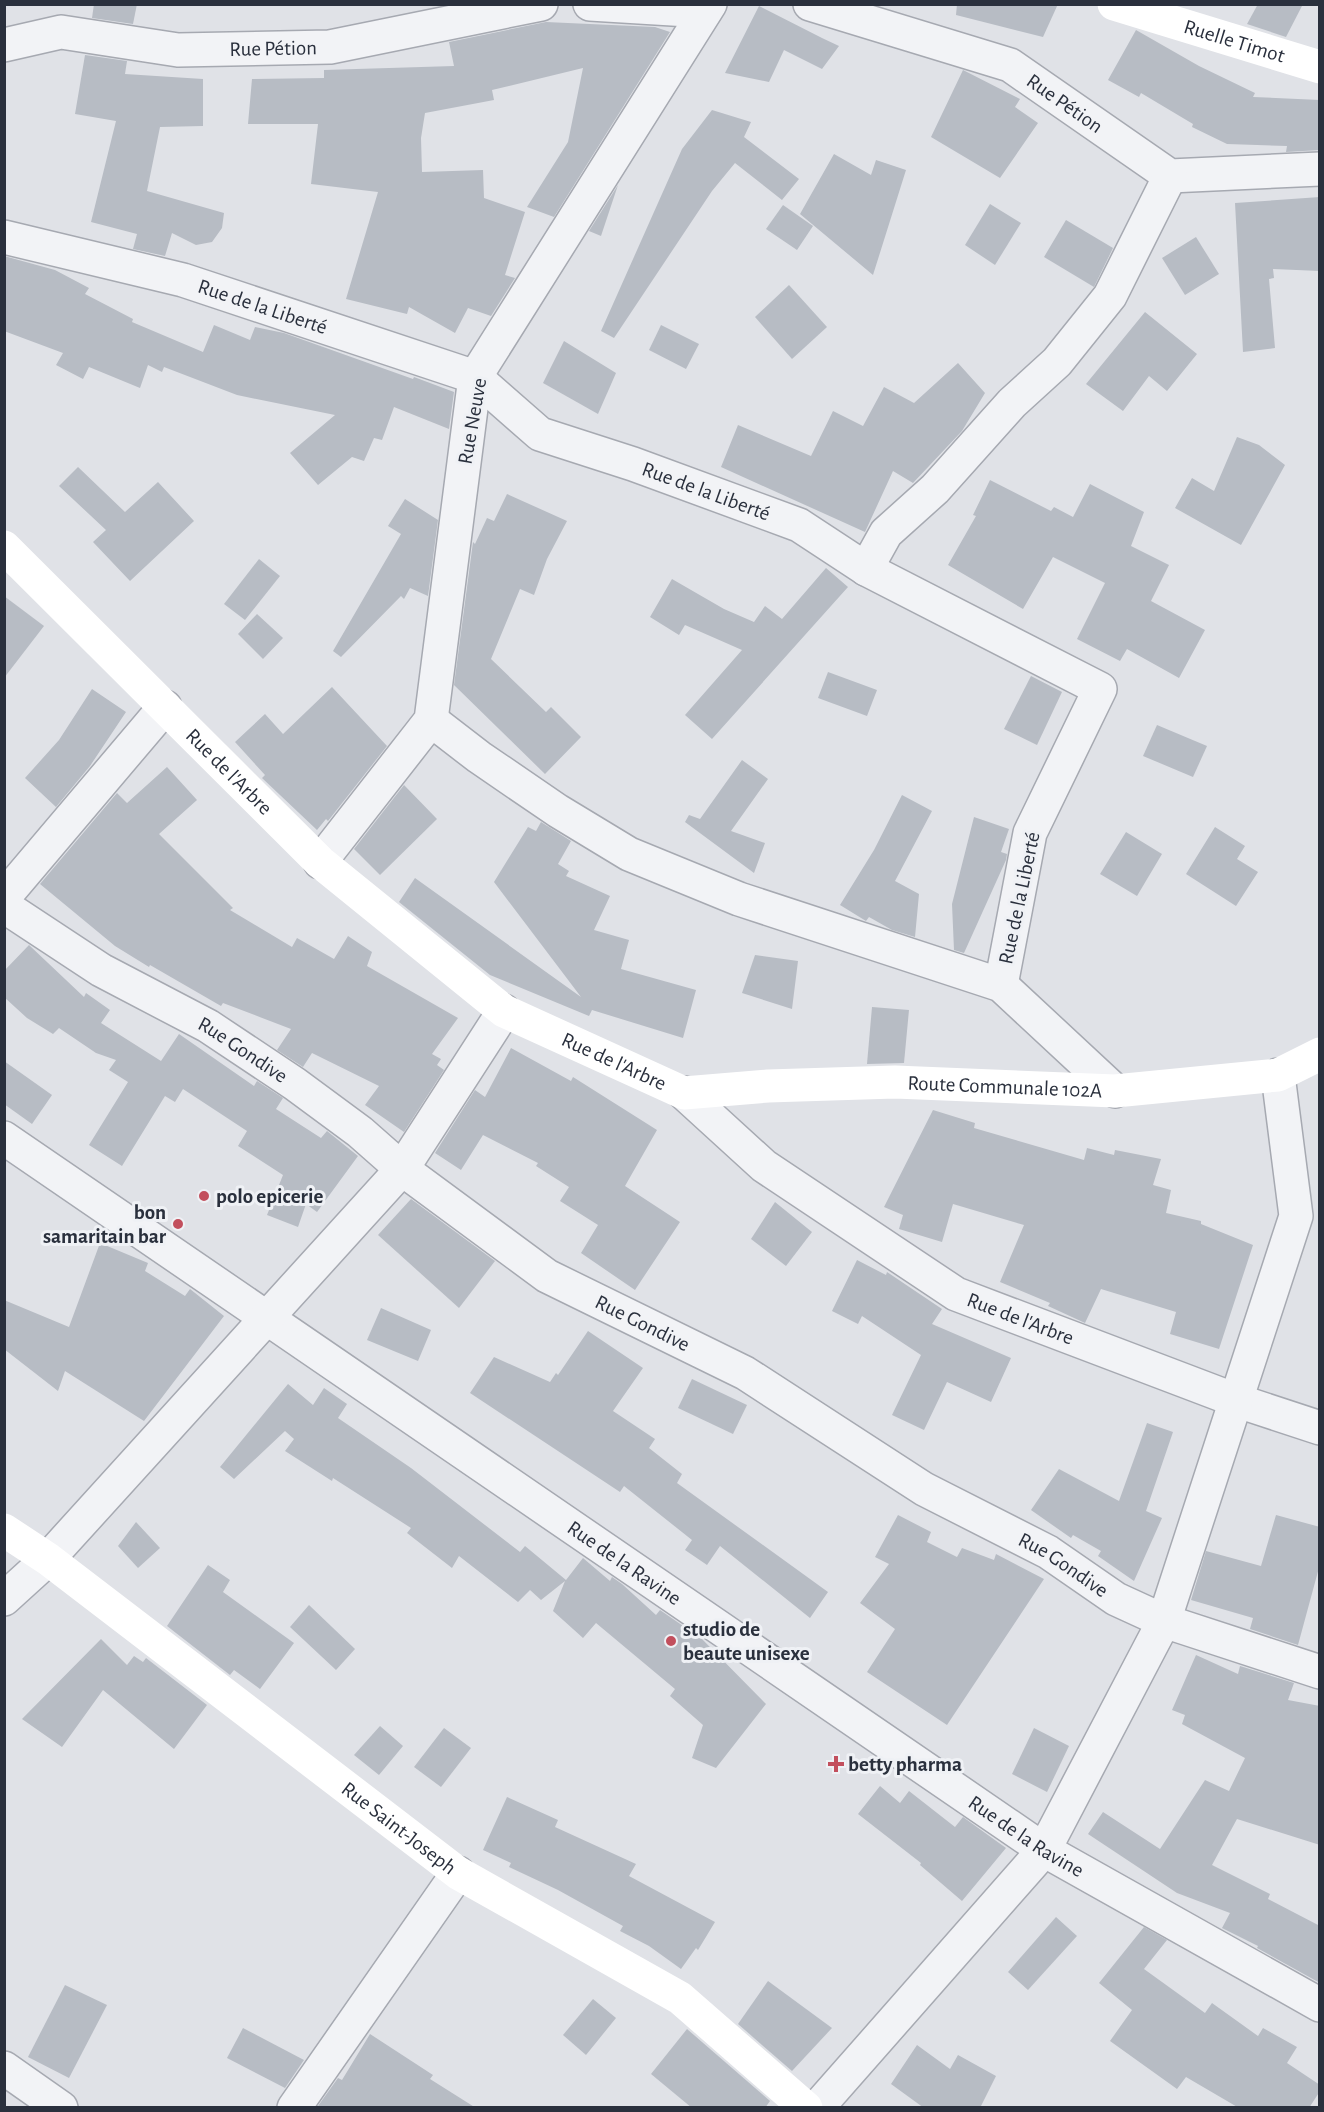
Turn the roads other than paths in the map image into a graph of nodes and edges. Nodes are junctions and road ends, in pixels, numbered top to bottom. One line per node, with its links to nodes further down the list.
1 (541, 4): 6 (street, Rue Pétion)
2 (590, 4): 5 (street)
3 (810, 4): 9 (street, Rue Pétion)
4 (1114, 4): 7 (street, Ruelle Timot)
5 (707, 8): 11 (street, Rue Neuve)
6 (4, 45)
7 (1320, 68)
8 (1320, 169): 9 (street)
9 (1170, 176): 13 (street)
10 (4, 237): 11 (street, Rue de la Liberté)
11 (475, 377): 13 (street, Rue de la Liberté); 15 (street, Rue Neuve)
12 (4, 547): 14 (street, Rue de l'Arbre)
13 (866, 569): 19 (street, Rue de la Liberté)
14 (165, 707): 16 (street, Rue de l'Arbre); 17 (street)
15 (431, 720): 16 (street); 19 (street)
16 (320, 862): 20 (street, Rue de l'Arbre)
17 (4, 897)
18 (4, 906): 26 (street, Rue Gondive)
19 (1001, 985): 23 (street)
20 (504, 1011): 24 (street, Rue de l'Arbre); 26 (street)
21 (1320, 1054): 22 (street, Route Communale 102A)
22 (1278, 1075): 23 (street, Route Communale 102A); 27 (street)
23 (1115, 1091): 24 (street, Route Communale 102A)
24 (684, 1093): 29 (street, Rue de l'Arbre)
25 (4, 1137): 28 (street, Rue de la Ravine)
26 (402, 1168): 28 (street); 34 (street, Rue Gondive)
27 (1308, 1215): 29 (street)
28 (268, 1315): 32 (street); 36 (street, Rue de la Ravine)
29 (1238, 1401): 30 (street, Rue de l'Arbre); 34 (street)
30 (1320, 1428)
31 (4, 1530): 32 (street, Rue Saint-Joseph)
32 (48, 1559): 33 (street); 37 (street, Rue Saint-Joseph)
33 (4, 1599)
34 (1164, 1621): 35 (street, Rue Gondive); 36 (street)
35 (1320, 1672)
36 (1044, 1850): 38 (street, Rue de la Ravine); 43 (street)
37 (458, 1873): 41 (street); 42 (street, Rue Saint-Joseph)
38 (1320, 2005)
39 (4, 2068): 40 (street)
40 (61, 2108)
41 (294, 2108)
42 (806, 2108)
43 (817, 2108)

